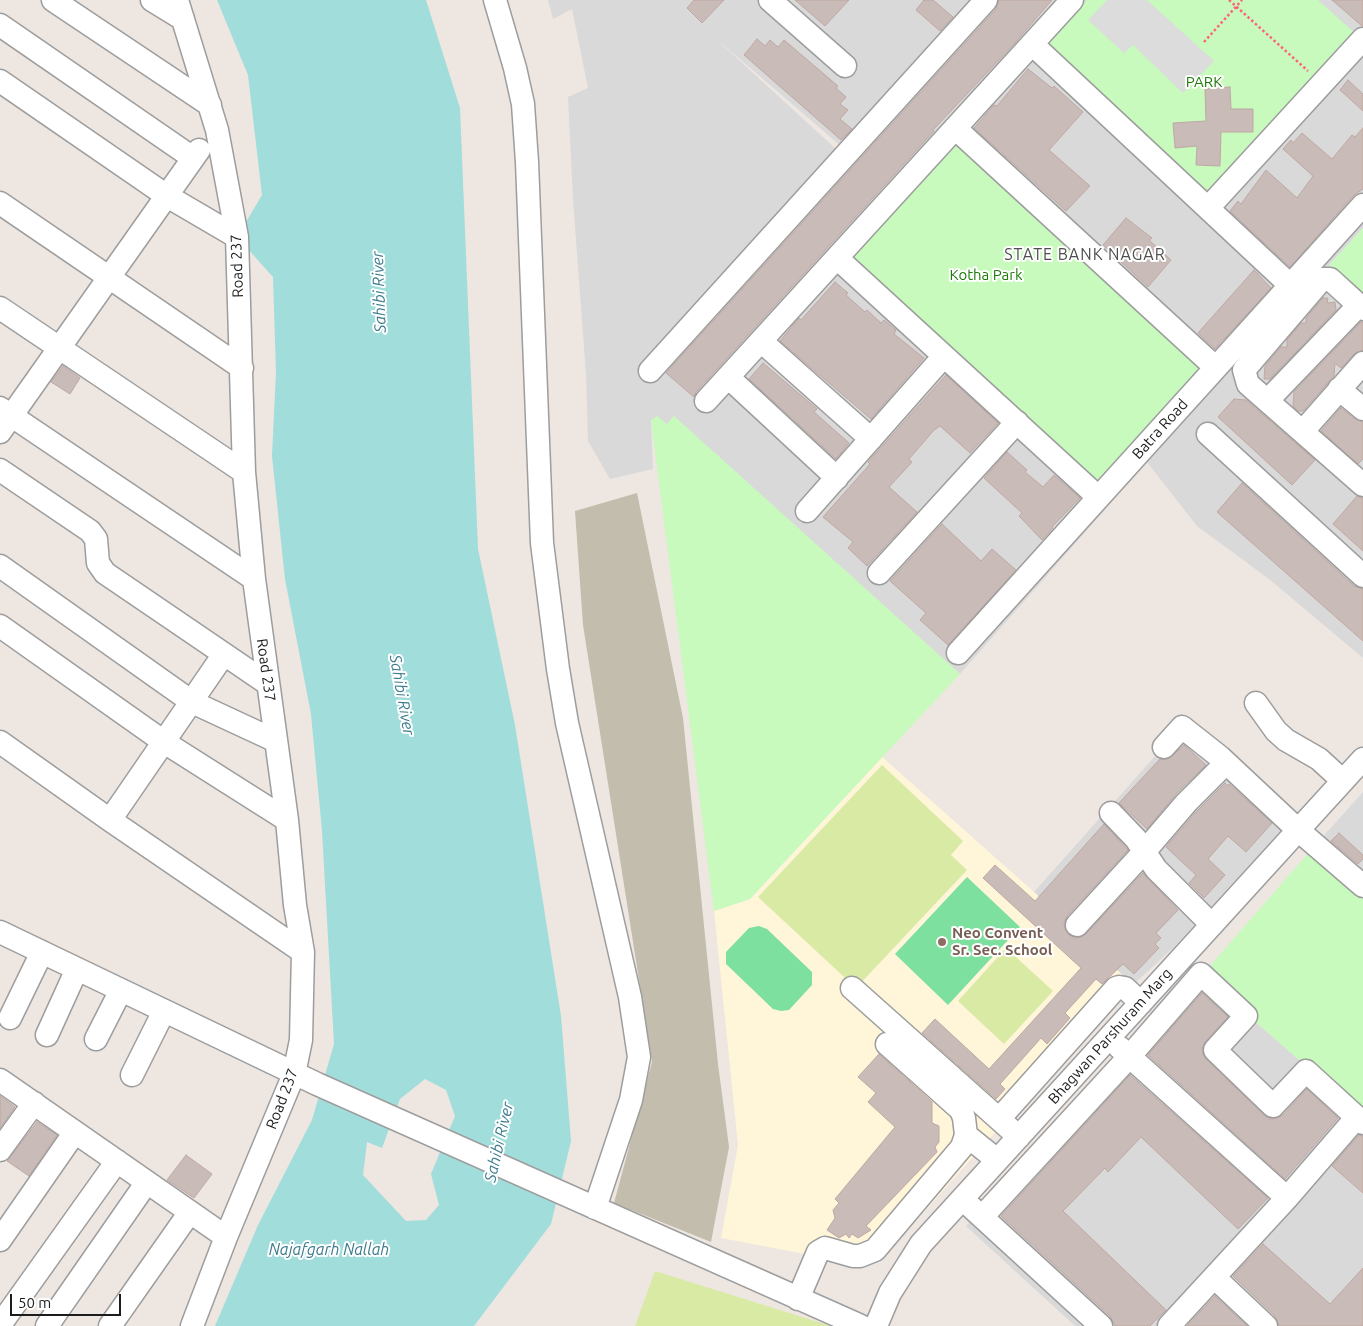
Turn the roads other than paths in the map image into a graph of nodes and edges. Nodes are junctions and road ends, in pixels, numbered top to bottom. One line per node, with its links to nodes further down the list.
1 (53, 0): 13 (street)
2 (152, 0): 7 (street)
3 (495, 0): 104 (street)
4 (986, 0): 31 (street)
5 (1072, 0): 10 (street)
6 (773, 1): 11 (street)
7 (180, 9): 13 (street, Road 237)
8 (0, 25): 15 (street)
9 (1363, 39): 18 (street)
10 (1032, 44): 14 (street); 18 (street)
11 (845, 66)
12 (0, 81): 15 (street)
13 (210, 105): 19 (street, Road 237)
14 (956, 128): 20 (street); 29 (street)
15 (166, 196): 19 (street); 21 (street)
16 (0, 203): 21 (street)
17 (1363, 205): 22 (street, Batra Road)
18 (1208, 208): 22 (street)
19 (237, 237): 30 (street, Road 237)
20 (837, 258): 25 (street); 27 (street)
21 (109, 277): 26 (street); 30 (street)
22 (1290, 285): 29 (street, Batra Road)
23 (1361, 307): 35 (street); 35 (street)
24 (0, 308): 26 (street)
25 (760, 341): 32 (street); 41 (street)
26 (59, 348): 37 (street); 43 (street)
27 (944, 356): 38 (street); 41 (street)
28 (1363, 363): 33 (street)
29 (1216, 367): 46 (street, Batra Road)
30 (242, 368): 43 (street, Road 237)
31 (650, 371)
32 (728, 376): 34 (street); 44 (street)
33 (1339, 389): 36 (street); 39 (street)
34 (706, 400)
35 (1268, 400): 39 (street)
36 (1363, 409)
37 (4, 419): 51 (street)
38 (1016, 422): 46 (street); 49 (street)
39 (1304, 431): 45 (street)
40 (1208, 434): 50 (street)
41 (871, 439): 44 (street)
42 (0, 470): 54 (street)
43 (244, 472): 51 (street, Road 237)
44 (837, 478): 47 (street)
45 (1363, 485)
46 (1098, 497): 53 (street, Batra Road)
47 (807, 511)
48 (0, 566): 56 (street)
49 (879, 573)
50 (1363, 576)
51 (254, 579): 55 (street, Road 237)
52 (0, 626): 60 (street)
53 (958, 653)
54 (224, 654): 55 (street); 56 (street)
55 (268, 684): 58 (street, Road 237)
56 (192, 702): 58 (street); 60 (street)
57 (1256, 704): 64 (street)
58 (276, 741): 67 (street, Road 237)
59 (0, 742): 66 (street)
60 (164, 742): 66 (street); 67 (street)
61 (1164, 747): 68 (street)
62 (1363, 759): 64 (street, Bhagwan Parshuram Marg)
63 (1218, 771): 69 (street)
64 (1343, 781): 68 (street, Bhagwan Parshuram Marg)
65 (1111, 813): 69 (street)
66 (110, 820): 75 (street)
67 (287, 820): 75 (street, Road 237)
68 (1298, 830): 70 (street); 72 (street, Bhagwan Parshuram Marg)
69 (1144, 852): 71 (street); 72 (street)
70 (1361, 879)
71 (1077, 925)
72 (1212, 925): 76 (street, Bhagwan Parshuram Marg)
73 (0, 932): 74 (street)
74 (42, 952): 77 (street); 83 (street)
75 (302, 952): 89 (street, Road 237)
76 (1183, 957): 78 (street); 81 (street, Bhagwan Parshuram Marg)
77 (77, 969): 80 (street); 84 (street)
78 (1201, 974): 88 (street); 94 (street)
79 (852, 988): 93 (street)
80 (121, 990): 82 (street); 86 (street)
81 (1141, 1003): 85 (street, Bhagwan Parshuram Marg); 93 (street)
82 (164, 1011): 89 (street); 90 (street)
83 (10, 1018)
84 (47, 1035)
85 (1108, 1038): 88 (street); 97 (street, Bhagwan Parshuram Marg)
86 (96, 1039)
87 (887, 1044): 96 (street)
88 (1129, 1057): 102 (street); 106 (street)
89 (294, 1074): 104 (street); 107 (street, Road 237)
90 (132, 1075)
91 (0, 1080): 92 (street)
92 (34, 1103): 95 (street); 98 (street)
93 (999, 1119): 97 (street)
94 (1360, 1120): 102 (street)
95 (75, 1132): 100 (street); 108 (street)
96 (966, 1135): 99 (street); 110 (street)
97 (1019, 1136): 99 (street, Bhagwan Parshuram Marg)
98 (0, 1150)
99 (997, 1160): 103 (street, Bhagwan Parshuram Marg)
100 (117, 1161): 101 (street); 111 (street)
101 (147, 1182): 105 (street); 112 (street)
102 (1286, 1198): 109 (street)
103 (962, 1199): 106 (street); 116 (street, Bhagwan Parshuram Marg)
104 (585, 1203): 110 (street)
105 (190, 1212): 107 (street); 113 (street)
106 (982, 1218): 117 (street)
107 (226, 1237): 114 (street, Road 237)
108 (0, 1240)
109 (1214, 1277): 118 (street); 119 (street)
110 (798, 1299): 115 (street)
111 (0, 1325)
112 (47, 1326)
113 (110, 1326)
114 (192, 1326)
115 (861, 1326)
116 (876, 1326)
117 (1101, 1326)
118 (1169, 1326)
119 (1266, 1326)

